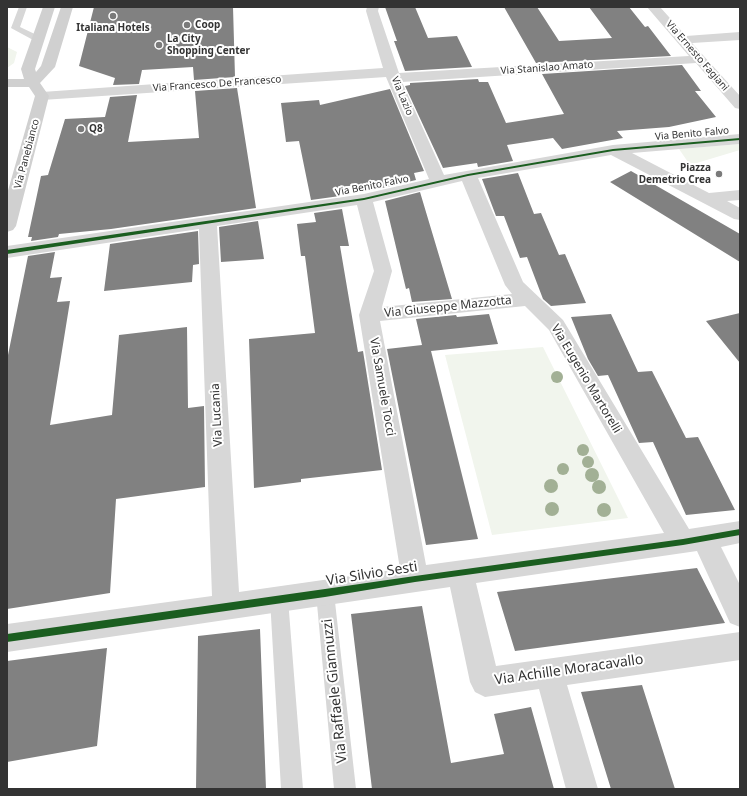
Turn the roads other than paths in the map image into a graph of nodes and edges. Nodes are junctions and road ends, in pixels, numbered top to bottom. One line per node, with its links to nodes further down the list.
1 (23, 7): 7 (lane)
2 (49, 7): 7 (street, Via Panebianco)
3 (67, 7): 12 (street, Via Panebianco)
4 (373, 7): 10 (street, Via Lazio)
5 (653, 7): 8 (street, Via Ernesto Fagiani)
6 (740, 36): 8 (street)
7 (38, 39): 12 (street, Via Panebianco)
8 (682, 40): 9 (street, Via Ernesto Fagiani)
9 (699, 59): 10 (street, Via Stanislao Amato); 13 (street, Via Ernesto Fagiani)
10 (393, 75): 12 (street, Via Francesco De Francesco); 18 (street, Via Lazio)
11 (7, 83): 12 (street)
12 (38, 89): 24 (street, Via Panebianco)
13 (740, 105)
14 (740, 130): 16 (street, Via Benito Falvo)
15 (740, 139): 16 (street, Via Benito Falvo)
16 (614, 150): 17 (street, Via Benito Falvo); 20 (street)
17 (468, 175): 18 (street, Via Benito Falvo); 26 (street, Via Eugenio Martorelli)
18 (439, 182): 21 (street, Via Benito Falvo)
19 (740, 195): 20 (street)
20 (707, 198): 22 (street)
21 (364, 199): 23 (street, Via Benito Falvo); 27 (street, Via Samuele Tocci)
22 (740, 215)
23 (208, 222): 25 (street, Via Benito Falvo); 34 (street, Via Lucania)
24 (7, 226)
25 (7, 252)
26 (528, 299): 27 (street, Via Giuseppe Mazzotta); 29 (street, Via Eugenio Martorelli)
27 (369, 315): 31 (street, Via Samuele Tocci)
28 (740, 532): 29 (street, Via Silvio Sesti)
29 (693, 540): 30 (street, Via Silvio Sesti); 35 (street, Via Eugenio Martorelli)
30 (460, 572): 31 (street, Via Silvio Sesti); 38 (street, Via Achille Moracavallo)
31 (415, 579): 32 (street, Via Silvio Sesti)
32 (325, 593): 33 (street, Via Silvio Sesti); 40 (lane, Via Raffaele Giannuzzi)
33 (279, 599): 34 (street, Via Silvio Sesti); 39 (lane)
34 (226, 607): 36 (street, Via Silvio Sesti)
35 (740, 614)
36 (7, 638)
37 (740, 646): 38 (street, Via Achille Moracavallo)
38 (549, 673): 41 (street)
39 (292, 789)
40 (345, 789)
41 (582, 789)

